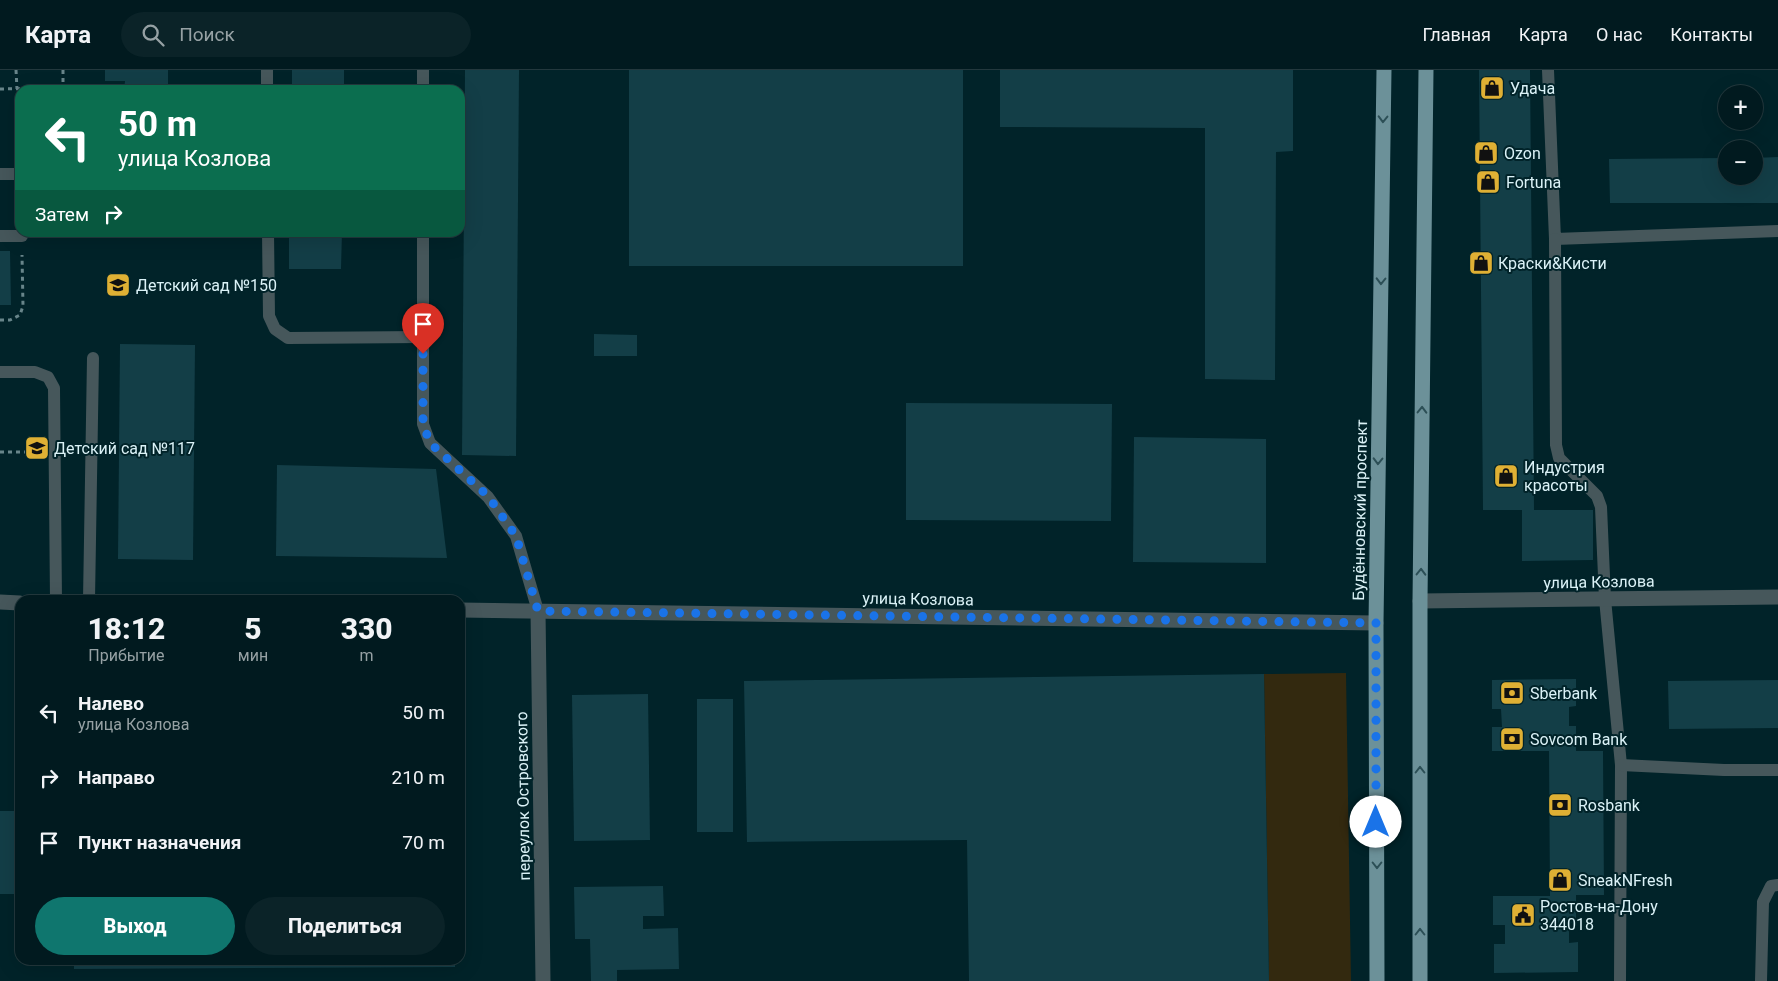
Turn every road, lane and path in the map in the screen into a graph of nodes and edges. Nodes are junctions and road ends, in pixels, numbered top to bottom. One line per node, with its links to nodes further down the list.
1 (16, 70): 8 (path)
2 (63, 70): 9 (path)
3 (267, 70): 10 (lane)
4 (423, 70): 11 (lane)
5 (1384, 70): 38 (main road, Будённовский проспект, one-way to 38)
6 (1426, 70): 33 (main road, one-way to 6)
7 (1548, 70): 22 (lane)
8 (17, 85)
9 (63, 85)
10 (267, 85)
11 (423, 85)
12 (0, 89): 13 (path)
13 (15, 89)
14 (0, 174): 15 (lane)
15 (15, 174)
16 (1778, 231): 22 (lane)
17 (0, 236): 18 (lane)
18 (15, 236)
19 (22, 237): 23 (path)
20 (268, 237): 24 (lane)
21 (423, 237): 24 (lane)
22 (1555, 239): 32 (lane)
23 (0, 320)
24 (423, 337): 37 (lane)
25 (93, 358): 30 (lane)
26 (0, 372): 28 (lane)
27 (0, 452): 28 (path)
28 (55, 452): 29 (lane)
29 (56, 595)
30 (89, 595)
31 (1778, 597): 32 (street, улица Козлова)
32 (1604, 599): 33 (street, улица Козлова); 39 (lane)
33 (1420, 601): 44 (main road, one-way to 33)
34 (0, 602): 35 (street)
35 (15, 603)
36 (465, 610): 37 (street, улица Козлова)
37 (538, 611): 38 (street, улица Козлова); 42 (street, переулок Островского)
38 (1376, 623): 43 (main road, Будённовский проспект, one-way to 43)
39 (1622, 765): 40 (lane); 45 (lane)
40 (1778, 770)
41 (1778, 885): 46 (lane)
42 (543, 981)
43 (1377, 981)
44 (1420, 981)
45 (1620, 981)
46 (1761, 981)

